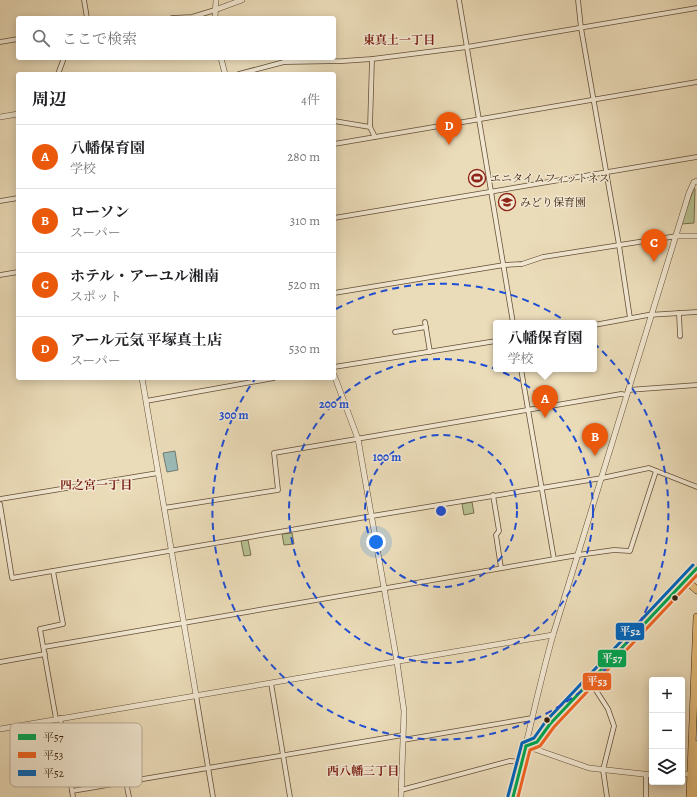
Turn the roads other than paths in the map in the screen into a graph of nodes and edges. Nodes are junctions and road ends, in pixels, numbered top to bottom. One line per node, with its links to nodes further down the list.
1 (84, 0): 8 (street)
2 (216, 0): 7 (street)
3 (242, 0): 7 (street)
4 (459, 0): 14 (street)
5 (578, 0): 11 (street)
6 (697, 8): 11 (street)
7 (215, 10): 9 (street); 10 (street)
8 (87, 16)
9 (195, 16)
10 (215, 16)
11 (581, 28): 14 (street); 22 (street)
12 (16, 39): 13 (street)
13 (0, 42)
14 (467, 47): 15 (street); 25 (street)
15 (372, 59): 20 (street); 27 (street)
16 (63, 60): 18 (street)
17 (221, 60): 19 (street)
18 (59, 72)
19 (224, 72)
20 (246, 72)
21 (697, 82): 22 (street)
22 (594, 100): 25 (street); 31 (street)
23 (16, 114): 24 (street)
24 (0, 117)
25 (479, 120): 28 (street); 33 (street)
26 (336, 121): 27 (street)
27 (370, 127): 28 (street)
28 (375, 137): 29 (street)
29 (336, 144)
30 (697, 157): 31 (street)
31 (606, 173): 33 (street); 39 (street)
32 (697, 181): 37 (street)
33 (491, 191): 36 (street); 40 (street)
34 (16, 198): 35 (street)
35 (0, 201)
36 (336, 218)
37 (677, 236): 38 (street); 39 (street); 46 (street)
38 (697, 236)
39 (620, 245): 40 (street); 47 (street)
40 (504, 265): 43 (street); 48 (street)
41 (16, 272): 42 (street)
42 (0, 275)
43 (336, 294)
44 (697, 312): 45 (street)
45 (679, 313): 46 (street); 53 (street)
46 (651, 315): 47 (street); 62 (street)
47 (630, 318): 50 (street)
48 (513, 320)
49 (425, 322): 51 (street)
50 (597, 324)
51 (426, 327): 52 (street); 55 (street)
52 (395, 332)
53 (680, 336)
54 (493, 342): 55 (street)
55 (430, 352): 56 (street)
56 (336, 367)
57 (522, 372): 64 (street)
58 (142, 380): 63 (street)
59 (263, 380): 63 (street)
60 (336, 380): 65 (street)
61 (697, 385): 62 (street)
62 (628, 392): 64 (street); 68 (street)
63 (146, 401): 67 (street)
64 (528, 410): 65 (street); 69 (street)
65 (358, 439): 74 (street); 75 (street)
66 (656, 471): 68 (street); 70 (street); 77 (street)
67 (158, 473): 72 (street); 74 (street)
68 (602, 478): 69 (street); 77 (street)
69 (541, 487): 71 (street); 78 (street)
70 (697, 487)
71 (493, 495): 75 (street); 79 (street)
72 (0, 499)
73 (0, 504): 81 (street)
74 (164, 508): 76 (street)
75 (372, 516): 76 (street); 83 (street)
76 (171, 550): 81 (street); 86 (street)
77 (578, 555): 78 (street); 87 (street)
78 (554, 559): 79 (street)
79 (501, 568): 83 (street)
80 (697, 568): 82 (street)
81 (53, 571): 88 (street)
82 (682, 584): 84 (highway); 92 (street)
83 (385, 588): 86 (street); 91 (street)
84 (697, 590)
85 (697, 617): 108 (highway)
86 (183, 622): 88 (street); 94 (street)
87 (553, 635): 91 (street); 95 (street)
88 (44, 647): 89 (street)
89 (45, 654): 90 (street); 96 (street)
90 (0, 662)
91 (397, 662): 93 (street); 101 (street)
92 (590, 681): 103 (street); 107 (street)
93 (271, 683): 94 (street); 104 (street)
94 (196, 695): 96 (street); 106 (street)
95 (532, 718): 101 (street); 103 (street)
96 (58, 719): 97 (street); 98 (street)
97 (35, 723)
98 (59, 723)
99 (10, 727): 100 (street)
100 (0, 729)
101 (403, 737): 104 (street); 114 (street)
102 (697, 744): 108 (highway)
103 (526, 746): 105 (street); 107 (street)
104 (283, 755): 106 (street); 119 (street)
105 (522, 762): 114 (street); 121 (street)
106 (208, 768): 110 (street); 118 (street)
107 (603, 770): 109 (street); 122 (street)
108 (694, 774): 124 (highway); 125 (highway)
109 (646, 775): 123 (street)
110 (142, 779)
111 (71, 787): 115 (street)
112 (96, 787): 115 (street)
113 (127, 787): 117 (street)
114 (401, 790): 120 (street)
115 (72, 791): 116 (street)
116 (73, 797)
117 (129, 797)
118 (213, 797)
119 (290, 797)
120 (401, 797)
121 (513, 797)
122 (607, 797)
123 (646, 797)
124 (690, 797)
125 (696, 797)

